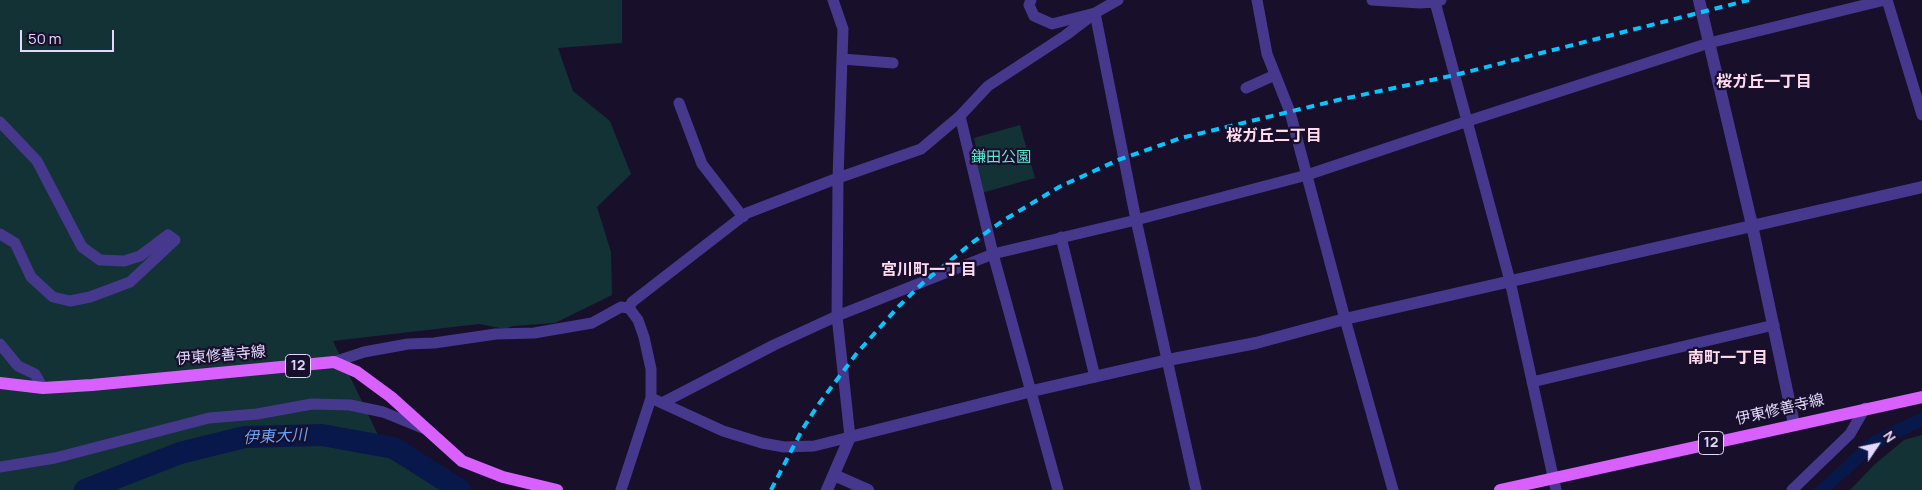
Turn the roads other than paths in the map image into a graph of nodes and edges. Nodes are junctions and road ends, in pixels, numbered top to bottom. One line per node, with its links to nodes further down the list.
1 (833, 0): 11 (street)
2 (1031, 0): 9 (street)
3 (1118, 0): 9 (street)
4 (1257, 0): 13 (street)
5 (1372, 0): 8 (street)
6 (1699, 0): 10 (street)
7 (1886, 0): 10 (street); 16 (street)
8 (1438, 1): 18 (street)
9 (1095, 13): 17 (street); 24 (street)
10 (1709, 43): 18 (street); 25 (street)
11 (842, 59): 12 (street); 21 (street)
12 (893, 63)
13 (1275, 75): 14 (street); 20 (street)
14 (1246, 88)
15 (679, 103): 23 (street)
16 (1922, 115)
17 (960, 116): 21 (street); 28 (street)
18 (1468, 121): 20 (street); 29 (street)
19 (0, 122): 26 (street)
20 (1307, 176): 24 (street); 32 (street)
21 (838, 178): 23 (street); 31 (street)
22 (1922, 187): 25 (street)
23 (743, 217): 30 (street)
24 (1136, 220): 27 (street); 35 (street)
25 (1752, 225): 29 (street); 33 (street)
26 (0, 234)
27 (1061, 237): 28 (street); 37 (street)
28 (993, 254): 31 (street); 41 (street)
29 (1510, 282): 32 (street); 38 (street)
30 (629, 308): 36 (street); 43 (street)
31 (837, 316): 44 (street); 48 (street)
32 (1345, 319): 35 (street); 58 (street)
33 (1774, 325): 38 (street); 46 (street)
34 (0, 344): 40 (street)
35 (1168, 360): 37 (street); 57 (street)
36 (334, 362): 40 (main road, 伊東修善寺線 / 12); 47 (main road, 伊東修善寺線 / 12)
37 (1095, 377): 41 (street)
38 (1532, 382): 51 (street)
39 (0, 383): 40 (main road, 伊東修善寺線 / 12)
40 (43, 388)
41 (1032, 391): 48 (street); 56 (street)
42 (1922, 397): 45 (main road, 伊東修善寺線 / 12)
43 (651, 398): 44 (street); 53 (street)
44 (664, 402): 48 (street)
45 (1865, 408): 46 (main road, 伊東修善寺線 / 12); 60 (street)
46 (1794, 424): 51 (main road, 伊東修善寺線 / 12)
47 (428, 430): 49 (street); 52 (main road, 伊東修善寺線 / 12)
48 (850, 437): 50 (street)
49 (0, 467)
50 (834, 475): 54 (street); 55 (street)
51 (1554, 484): 59 (main road, 伊東修善寺線 / 12)
52 (557, 490)
53 (621, 490)
54 (827, 490)
55 (868, 490)
56 (1058, 490)
57 (1196, 490)
58 (1393, 490)
59 (1500, 490)
60 (1792, 490)

